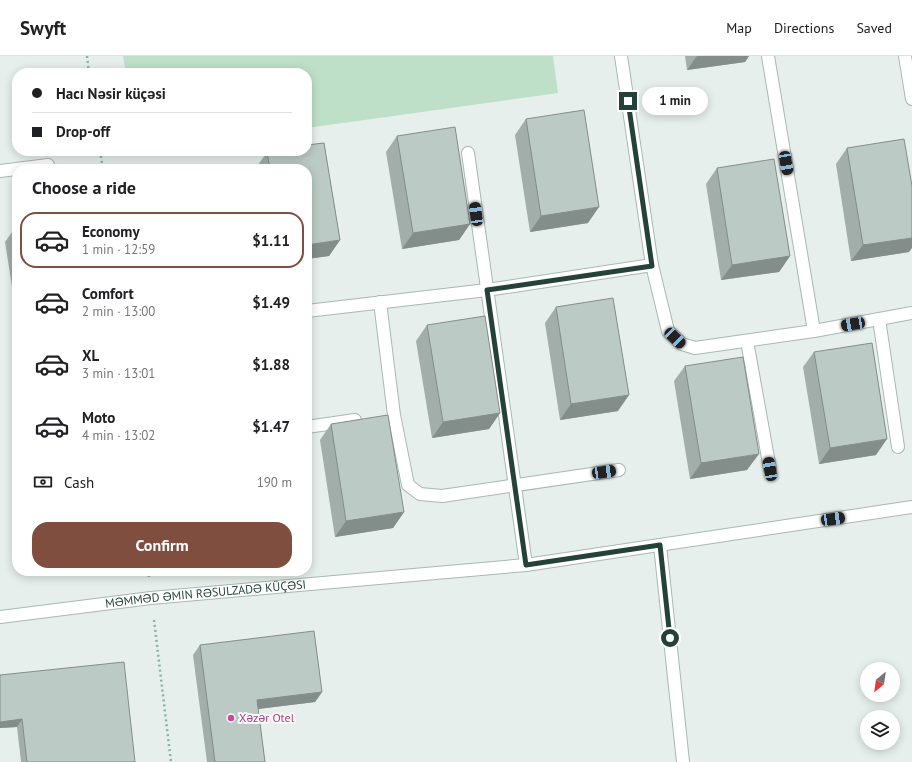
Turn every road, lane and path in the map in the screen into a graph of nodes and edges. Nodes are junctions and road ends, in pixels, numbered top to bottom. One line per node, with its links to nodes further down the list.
1 (86, 56): 5 (path)
2 (621, 56): 10 (street)
3 (768, 56): 16 (street)
4 (905, 56): 6 (street)
5 (88, 68)
6 (912, 99)
7 (468, 153): 11 (street)
8 (12, 170): 9 (street)
9 (0, 172)
10 (652, 266): 11 (street); 17 (street)
11 (487, 290): 12 (street); 25 (street)
12 (380, 302): 13 (street); 18 (street)
13 (312, 310)
14 (912, 313): 15 (street)
15 (879, 319): 16 (street); 22 (street)
16 (814, 331): 17 (street)
17 (747, 341): 23 (street)
18 (394, 415): 19 (street); 25 (street)
19 (379, 417)
20 (365, 419): 21 (street)
21 (312, 426)
22 (898, 447)
23 (770, 469)
24 (619, 470): 25 (street)
25 (515, 485): 28 (street)
26 (912, 507): 27 (street, MƏMMƏD ƏMIN RƏSULZADƏ KÜÇƏSI)
27 (660, 545): 28 (street, MƏMMƏD ƏMIN RƏSULZADƏ KÜÇƏSI); 33 (street)
28 (526, 565): 30 (street, MƏMMƏD ƏMIN RƏSULZADƏ KÜÇƏSI)
29 (149, 576): 30 (path)
30 (151, 598): 31 (street, MƏMMƏD ƏMIN RƏSULZADƏ KÜÇƏSI); 32 (path)
31 (0, 617)
32 (171, 762)
33 (683, 762)

